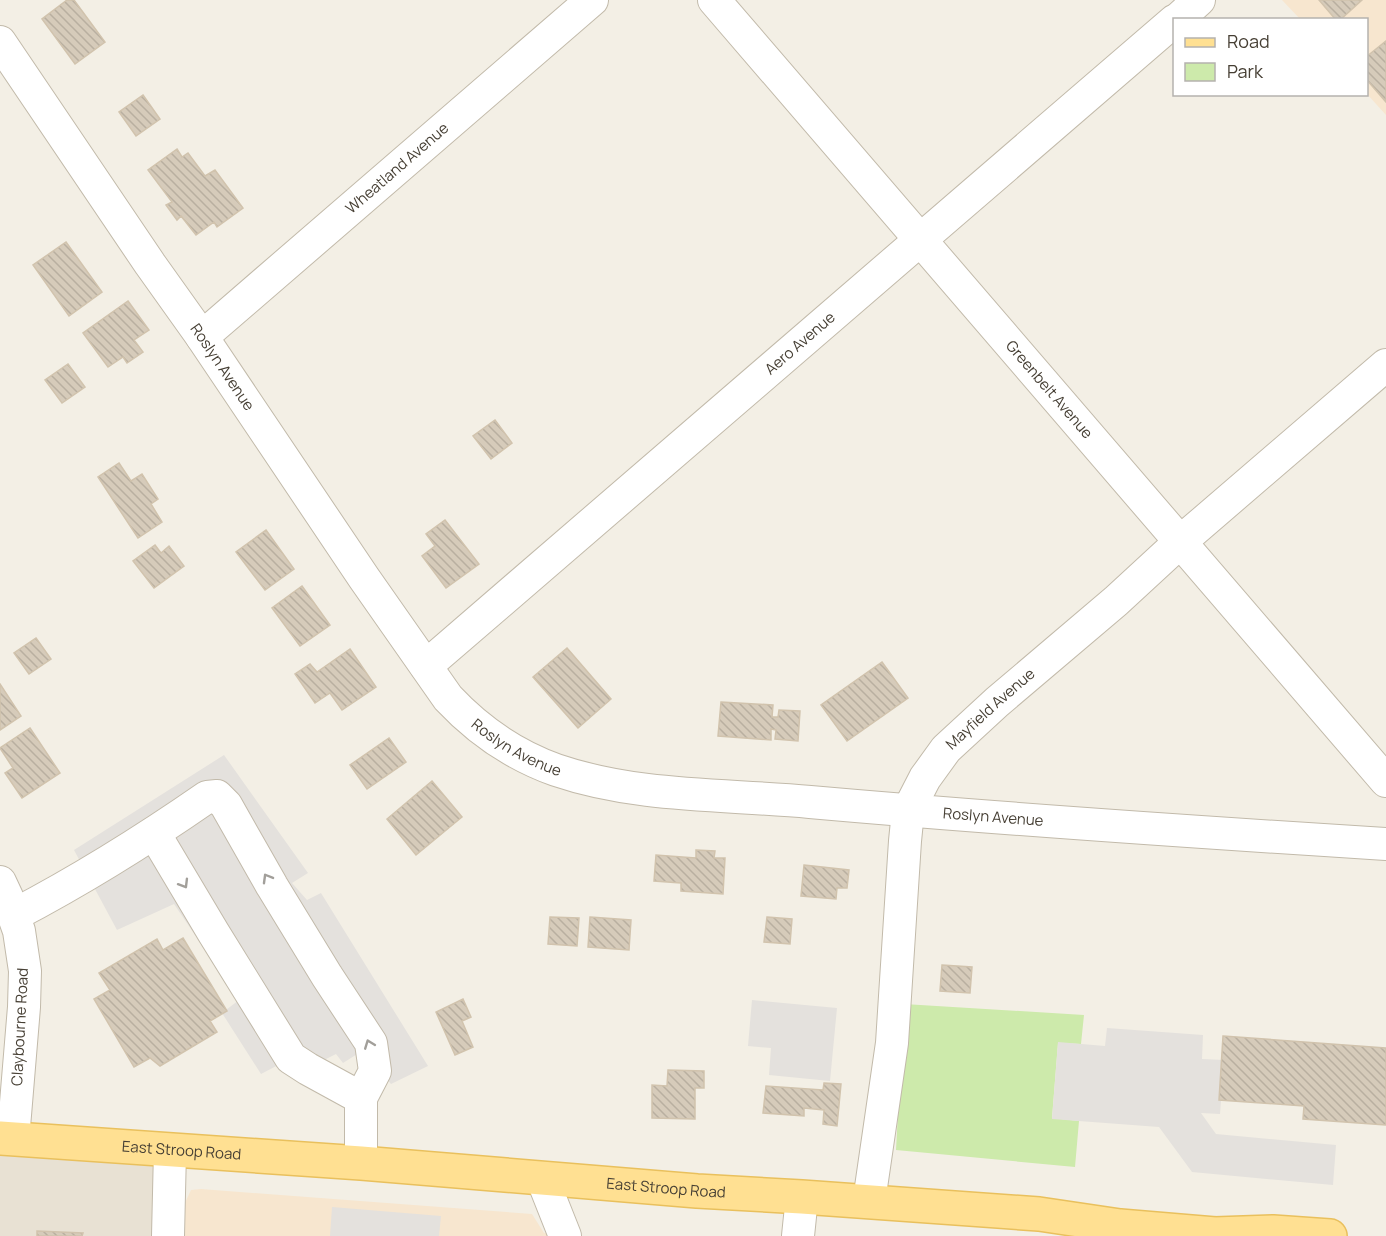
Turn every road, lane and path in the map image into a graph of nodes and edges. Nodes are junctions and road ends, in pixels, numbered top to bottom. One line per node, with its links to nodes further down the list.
1 (592, 0): 8 (street, Wheatland Avenue)
2 (714, 0): 7 (street, Greenbelt Avenue)
3 (1199, 0): 4 (street, Aero Avenue)
4 (1178, 18)
5 (1173, 23): 7 (street, Aero Avenue)
6 (0, 42): 8 (street, Roslyn Avenue)
7 (920, 240): 10 (street, Greenbelt Avenue); 11 (street, Aero Avenue)
8 (202, 337): 11 (street, Roslyn Avenue)
9 (1386, 365): 10 (street, Mayfield Avenue)
10 (1180, 542): 12 (street, Greenbelt Avenue); 13 (street, Mayfield Avenue)
11 (426, 666): 13 (street, Roslyn Avenue)
12 (1386, 781)
13 (908, 810): 15 (street, Roslyn Avenue); 24 (street, Mayfield Avenue)
14 (154, 833): 17 (street); 18 (street, one-way to 18); 18 (street, one-way to 14)
15 (1386, 844)
16 (0, 882): 17 (street, Claybourne Road)
17 (14, 915): 19 (street, Claybourne Road)
18 (362, 1098): 21 (street)
19 (6, 1139): 20 (main road, East Stroop Road)
20 (170, 1151): 21 (main road, East Stroop Road); 26 (street)
21 (361, 1163): 22 (main road, East Stroop Road)
22 (542, 1178): 23 (main road, East Stroop Road); 27 (street)
23 (802, 1197): 24 (main road, East Stroop Road); 28 (street)
24 (869, 1201): 25 (main road, East Stroop Road)
25 (1083, 1229): 29 (main road, East Stroop Road)
26 (168, 1236)
27 (565, 1236)
28 (798, 1236)
29 (1330, 1236)

